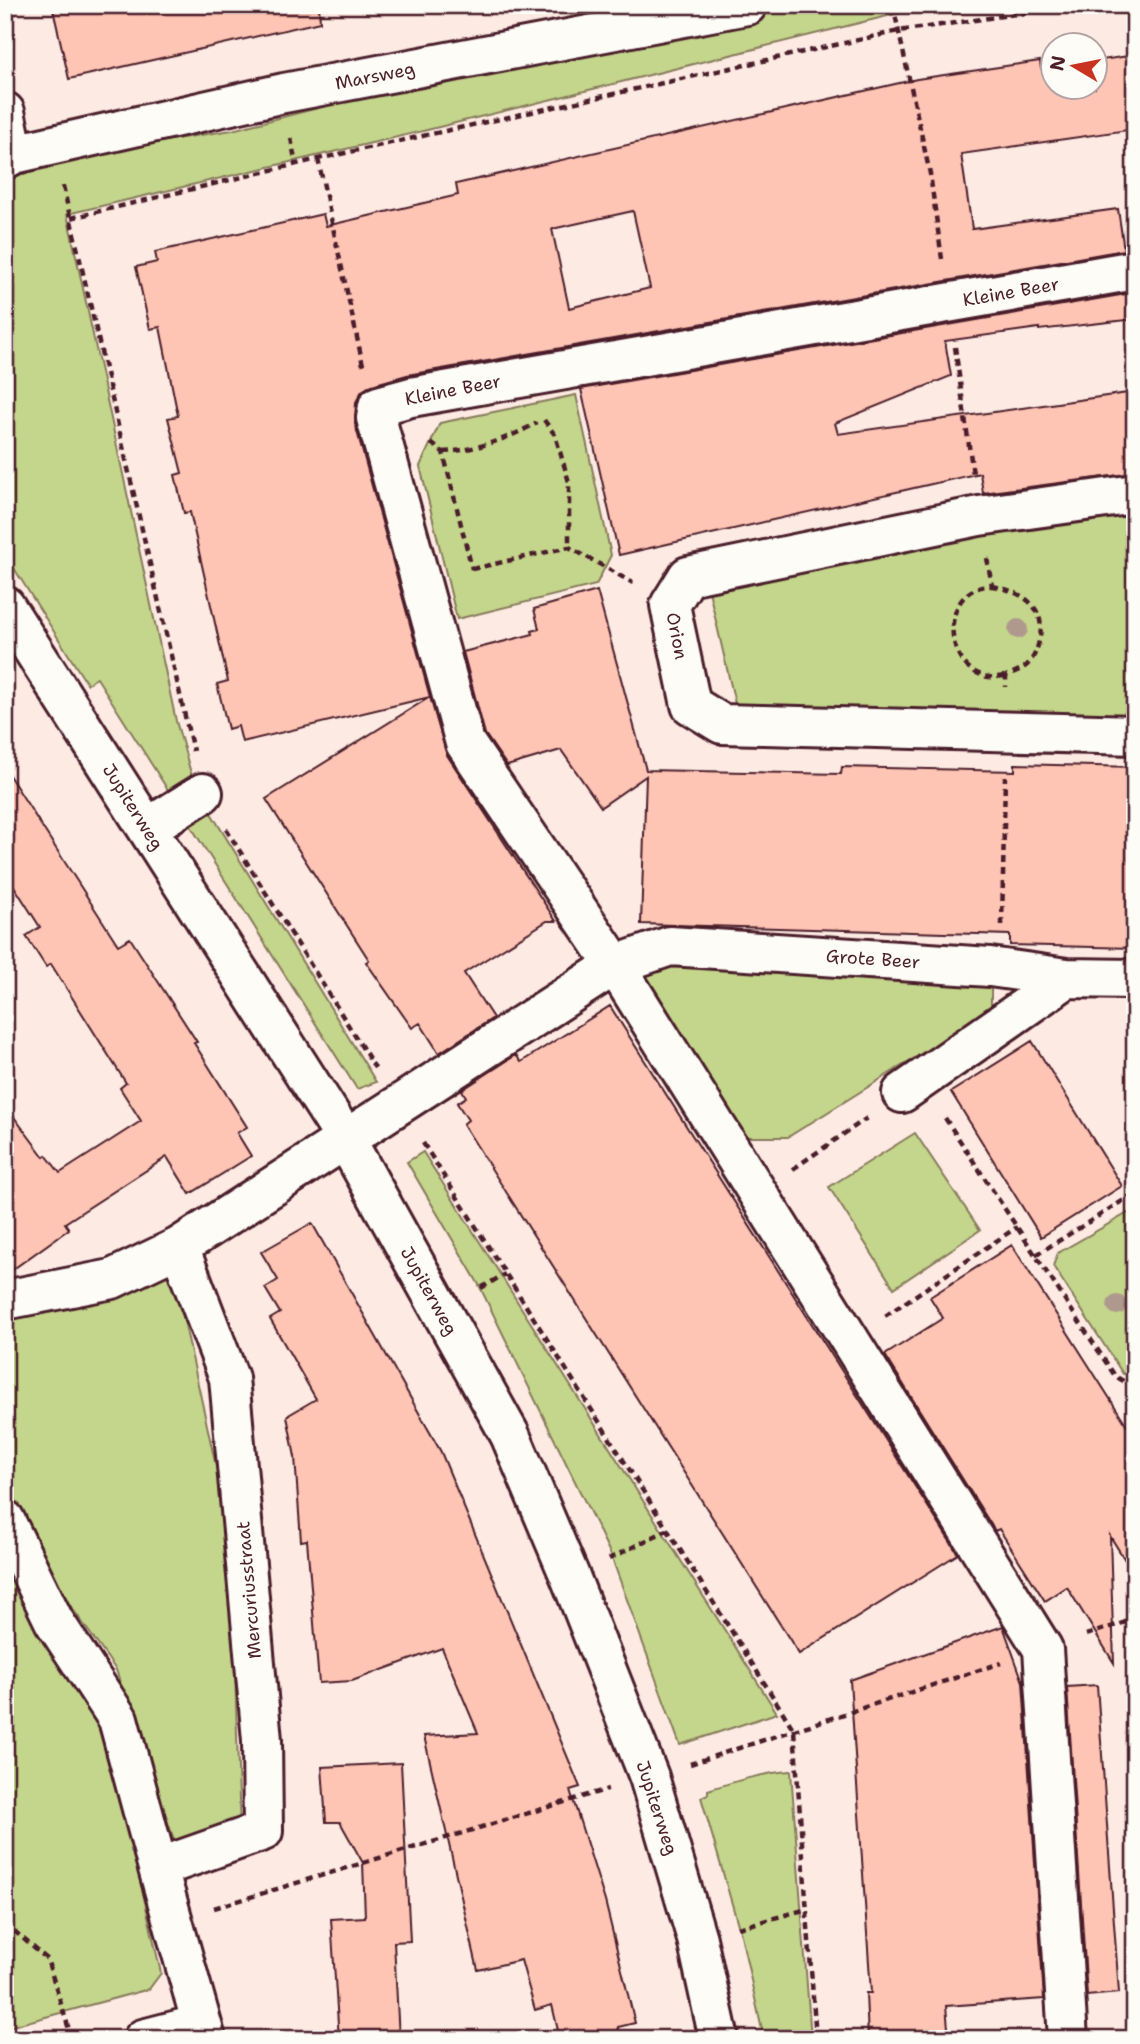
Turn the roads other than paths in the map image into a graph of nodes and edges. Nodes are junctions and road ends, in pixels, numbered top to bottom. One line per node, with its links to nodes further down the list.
1 (747, 5): 3 (street, Marsweg)
2 (5, 113): 3 (street)
3 (10, 156)
4 (1135, 270): 10 (street, Kleine Beer)
5 (1135, 494): 7 (street, Orion)
6 (5, 606): 9 (street, Jupiterweg)
7 (1135, 735)
8 (203, 793): 9 (street)
9 (147, 828): 14 (street, Jupiterweg)
10 (615, 965): 11 (street, Grote Beer); 14 (street, Grote Beer); 22 (street)
11 (1068, 978): 12 (street, Grote Beer); 13 (street)
12 (1135, 979)
13 (911, 1087)
14 (345, 1138): 15 (street); 21 (street, Jupiterweg)
15 (179, 1247): 16 (street); 18 (street, Mercuriusstraat)
16 (5, 1300)
17 (5, 1520): 18 (street)
18 (158, 1868): 19 (street)
19 (204, 2031): 20 (street)
20 (143, 2039)
21 (719, 2039)
22 (1068, 2039)

